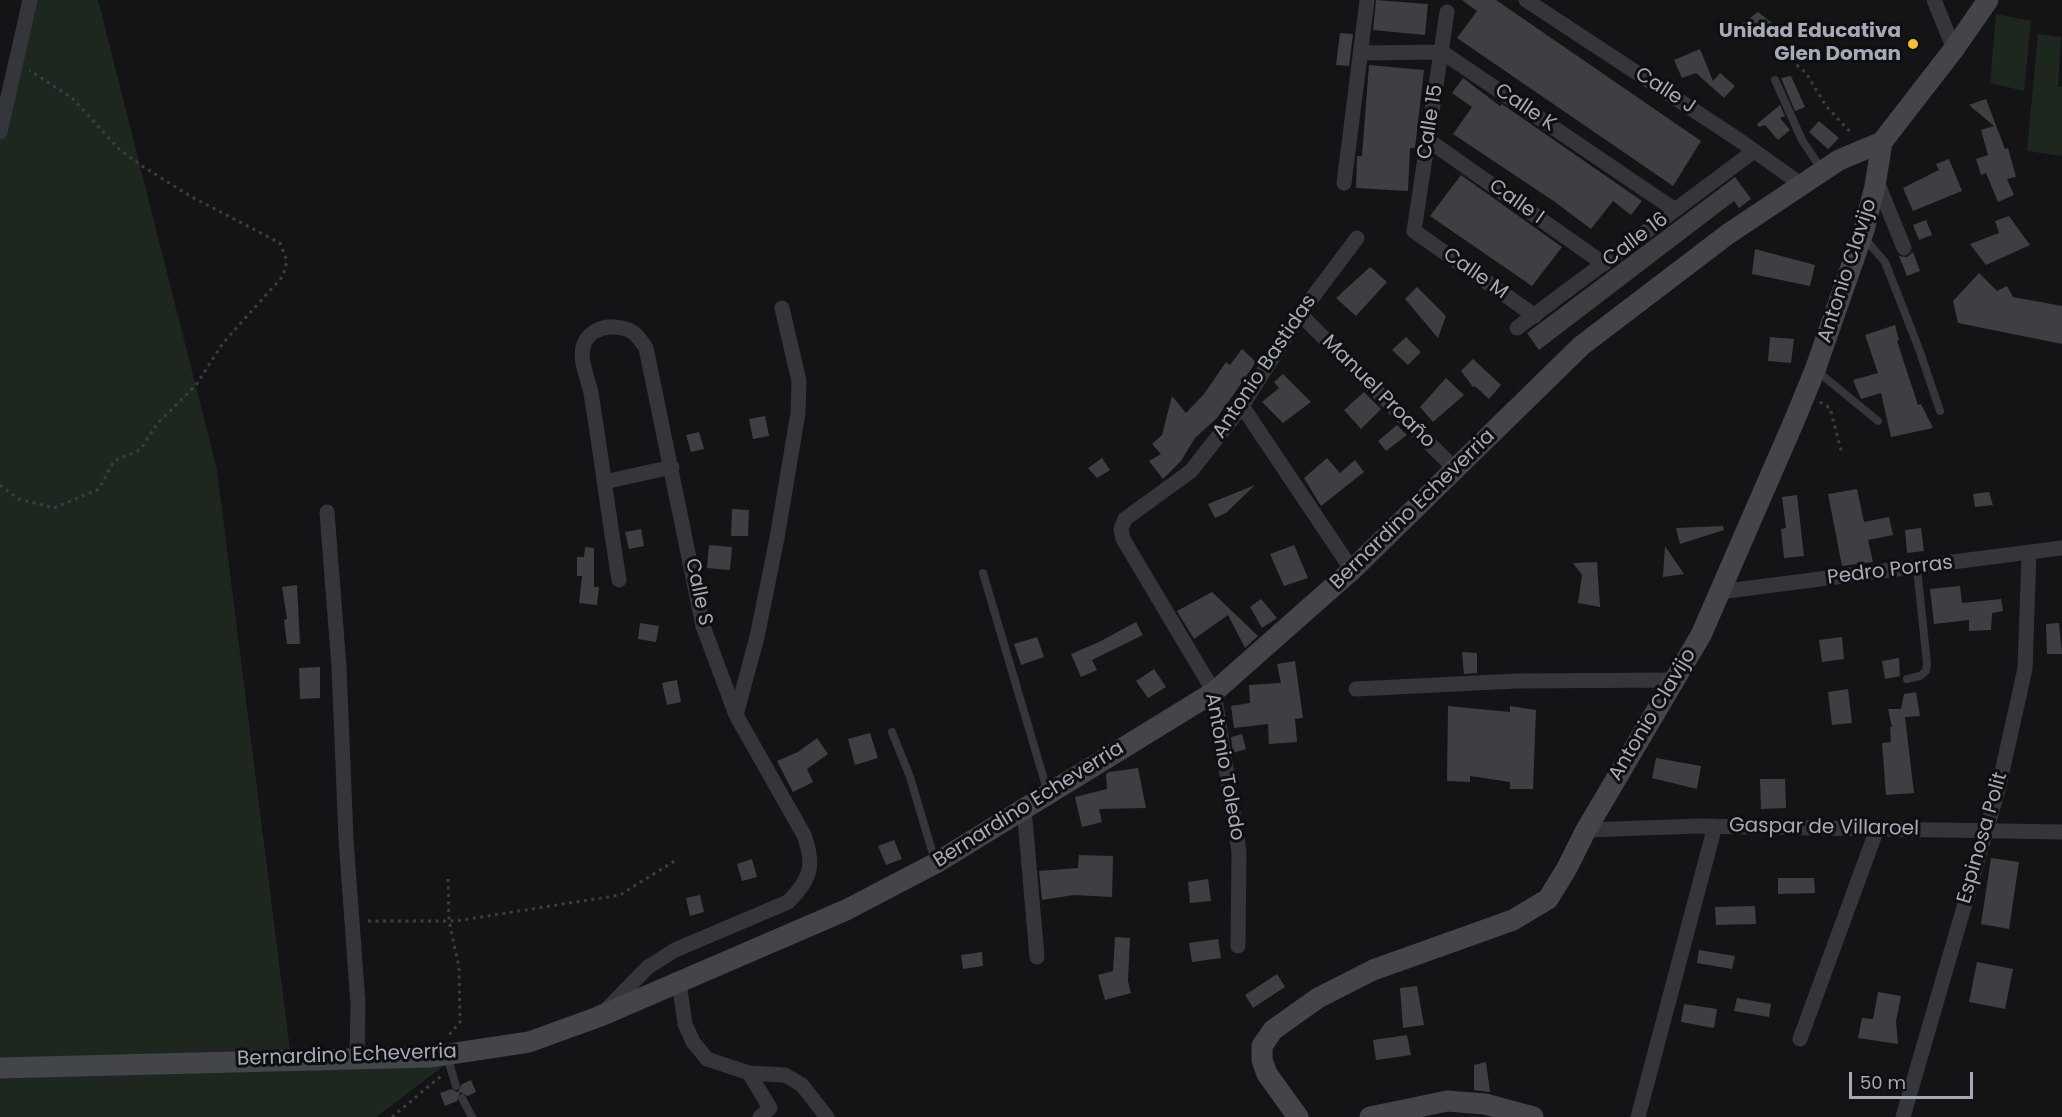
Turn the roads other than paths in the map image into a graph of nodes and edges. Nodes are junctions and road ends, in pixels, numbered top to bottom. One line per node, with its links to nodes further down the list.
1 (30, 0): 11 (street)
2 (1526, 0): 14 (street, Calle J)
3 (1935, 0): 7 (street)
4 (1988, 0): 7 (street)
5 (1367, 1): 9 (street)
6 (1447, 12): 8 (street, Calle 15)
7 (1954, 49): 13 (street)
8 (1442, 52): 9 (street); 12 (street, Calle 15); 19 (street, Calle K)
9 (1361, 53): 17 (street)
10 (1774, 80): 15 (lane)
11 (0, 132)
12 (1428, 140): 20 (street, Calle 15); 24 (street, Calle I)
13 (1874, 146): 15 (street, Bernardino Echeverria); 16 (street, Antonio Clavijo)
14 (1754, 151): 18 (street, Calle J); 19 (street, Calle 16)
15 (1823, 171): 18 (street, Bernardino Echeverria)
16 (1876, 179): 21 (street, Antonio Clavijo); 23 (street)
17 (1344, 183)
18 (1802, 185): 34 (street, Bernardino Echeverria)
19 (1675, 210): 24 (street, Calle 16)
20 (1414, 231): 27 (street, Calle M)
21 (1862, 235): 29 (street, Antonio Clavijo); 31 (lane)
22 (1357, 238): 26 (street, Antonio Bastidas)
23 (1904, 248)
24 (1604, 264): 27 (street, Calle 16)
25 (782, 308): 49 (street)
26 (1300, 314): 30 (street, Antonio Bastidas); 34 (street, Manuel Proaño)
27 (1535, 316): 28 (street, Calle 16)
28 (1517, 328)
29 (1815, 370): 32 (lane); 44 (street, Antonio Clavijo)
30 (1242, 406): 37 (street, Antonio Bastidas); 41 (street)
31 (1940, 411)
32 (1878, 421)
33 (672, 467): 35 (street); 35 (street, Calle S); 49 (street, Calle S)
34 (1456, 470): 41 (street, Bernardino Echeverria)
35 (604, 482): 43 (street, Calle S)
36 (327, 512): 64 (street)
37 (1123, 539): 48 (street, Antonio Toledo)
38 (2062, 548): 39 (street, Pedro Porras)
39 (2029, 553): 40 (street, Pedro Porras); 56 (street, Espinosa Polit)
40 (1917, 568): 44 (street, Pedro Porras); 45 (lane)
41 (1352, 570): 48 (street, Bernardino Echeverria)
42 (982, 573): 51 (lane)
43 (619, 580)
44 (1719, 592): 46 (street, Antonio Clavijo)
45 (1907, 679)
46 (1674, 681): 47 (street); 55 (street, Antonio Clavijo)
47 (1356, 689)
48 (1214, 692): 51 (street, Bernardino Echeverria); 59 (street, Antonio Toledo)
49 (736, 715): 62 (street, Calle S)
50 (892, 732): 58 (lane)
51 (1048, 793): 52 (street, Bernardino Echeverria)
52 (1024, 808): 58 (street, Bernardino Echeverria); 60 (street)
53 (1715, 826): 54 (street, Gaspar de Villaroel); 55 (street, Gaspar de Villaroel); 76 (street)
54 (1877, 829): 56 (street, Gaspar de Villaroel); 63 (street)
55 (1586, 830): 73 (street, Antonio Clavijo)
56 (1985, 831): 57 (street, Gaspar de Villaroel); 77 (street, Espinosa Polit)
57 (2062, 832)
58 (936, 864): 61 (street, Bernardino Echeverria)
59 (1238, 946)
60 (1037, 957)
61 (679, 982): 62 (street, Bernardino Echeverria); 67 (street)
62 (598, 1017): 65 (street, Bernardino Echeverria)
63 (1800, 1039)
64 (357, 1059): 65 (street, Bernardino Echeverria); 66 (street, Bernardino Echeverria)
65 (442, 1059): 68 (lane)
66 (0, 1068)
67 (749, 1073): 70 (street); 72 (street)
68 (456, 1086)
69 (462, 1098): 71 (lane)
70 (770, 1114)
71 (472, 1117)
72 (827, 1117)
73 (1298, 1117)
74 (1370, 1117): 75 (street)
75 (1533, 1117)
76 (1638, 1117)
77 (1903, 1117)

